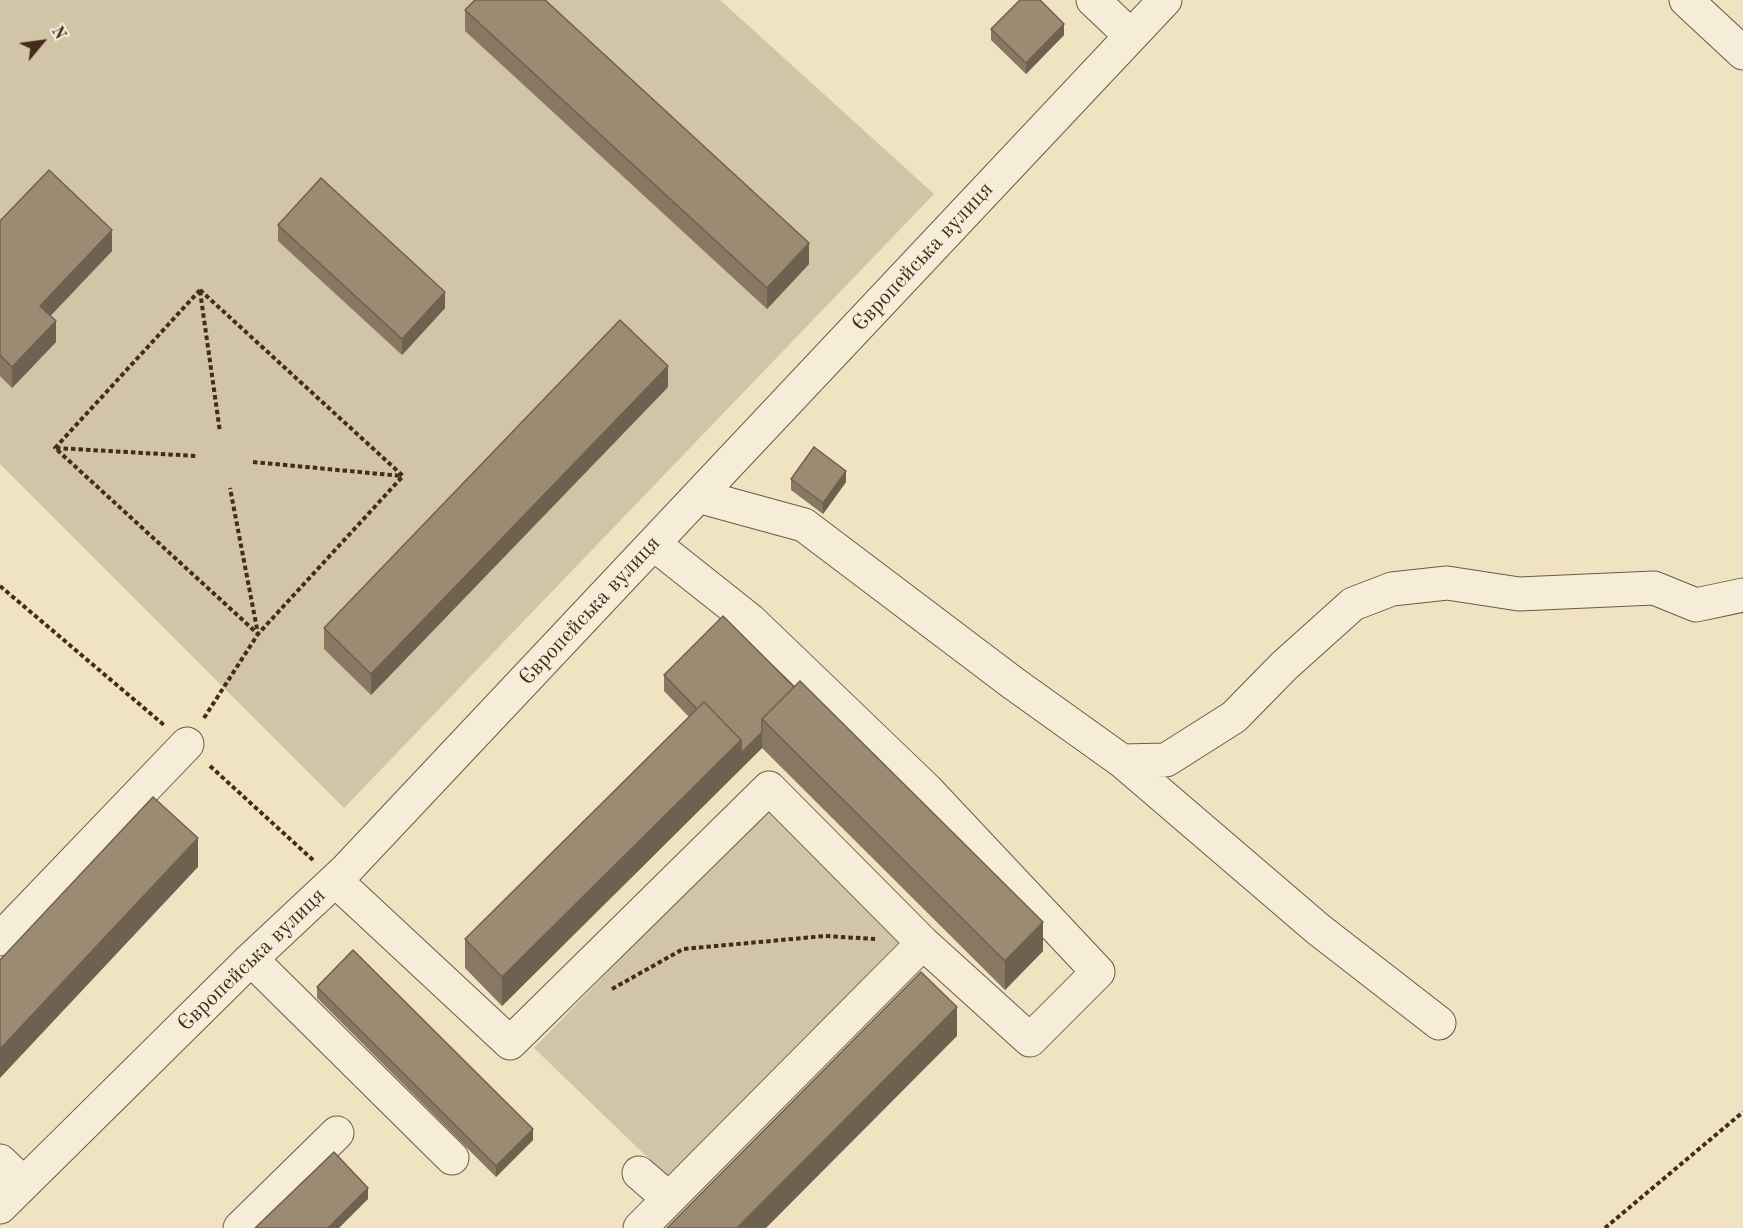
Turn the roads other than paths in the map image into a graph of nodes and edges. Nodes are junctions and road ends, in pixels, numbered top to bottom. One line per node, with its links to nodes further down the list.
1 (1093, 0): 4 (street)
2 (1165, 0): 4 (street, Європейська вулиця)
3 (1686, 0): 5 (street)
4 (1131, 36): 6 (street, Європейська вулиця)
5 (1743, 53)
6 (698, 496): 7 (street, Європейська вулиця); 10 (street)
7 (654, 544): 11 (street, Європейська вулиця); 13 (street)
8 (1743, 595): 10 (street)
9 (187, 744): 12 (street)
10 (1122, 761): 15 (street)
11 (336, 881): 13 (street); 14 (street, Європейська вулиця)
12 (0, 939)
13 (923, 943): 20 (street)
14 (251, 959): 17 (street); 18 (street, Європейська вулиця)
15 (1439, 1023)
16 (337, 1133): 22 (street)
17 (452, 1158)
18 (11, 1172): 21 (street, Європейська вулиця)
19 (639, 1173): 20 (street)
20 (668, 1198): 23 (street)
21 (0, 1207)
22 (240, 1228)
23 (640, 1228)

